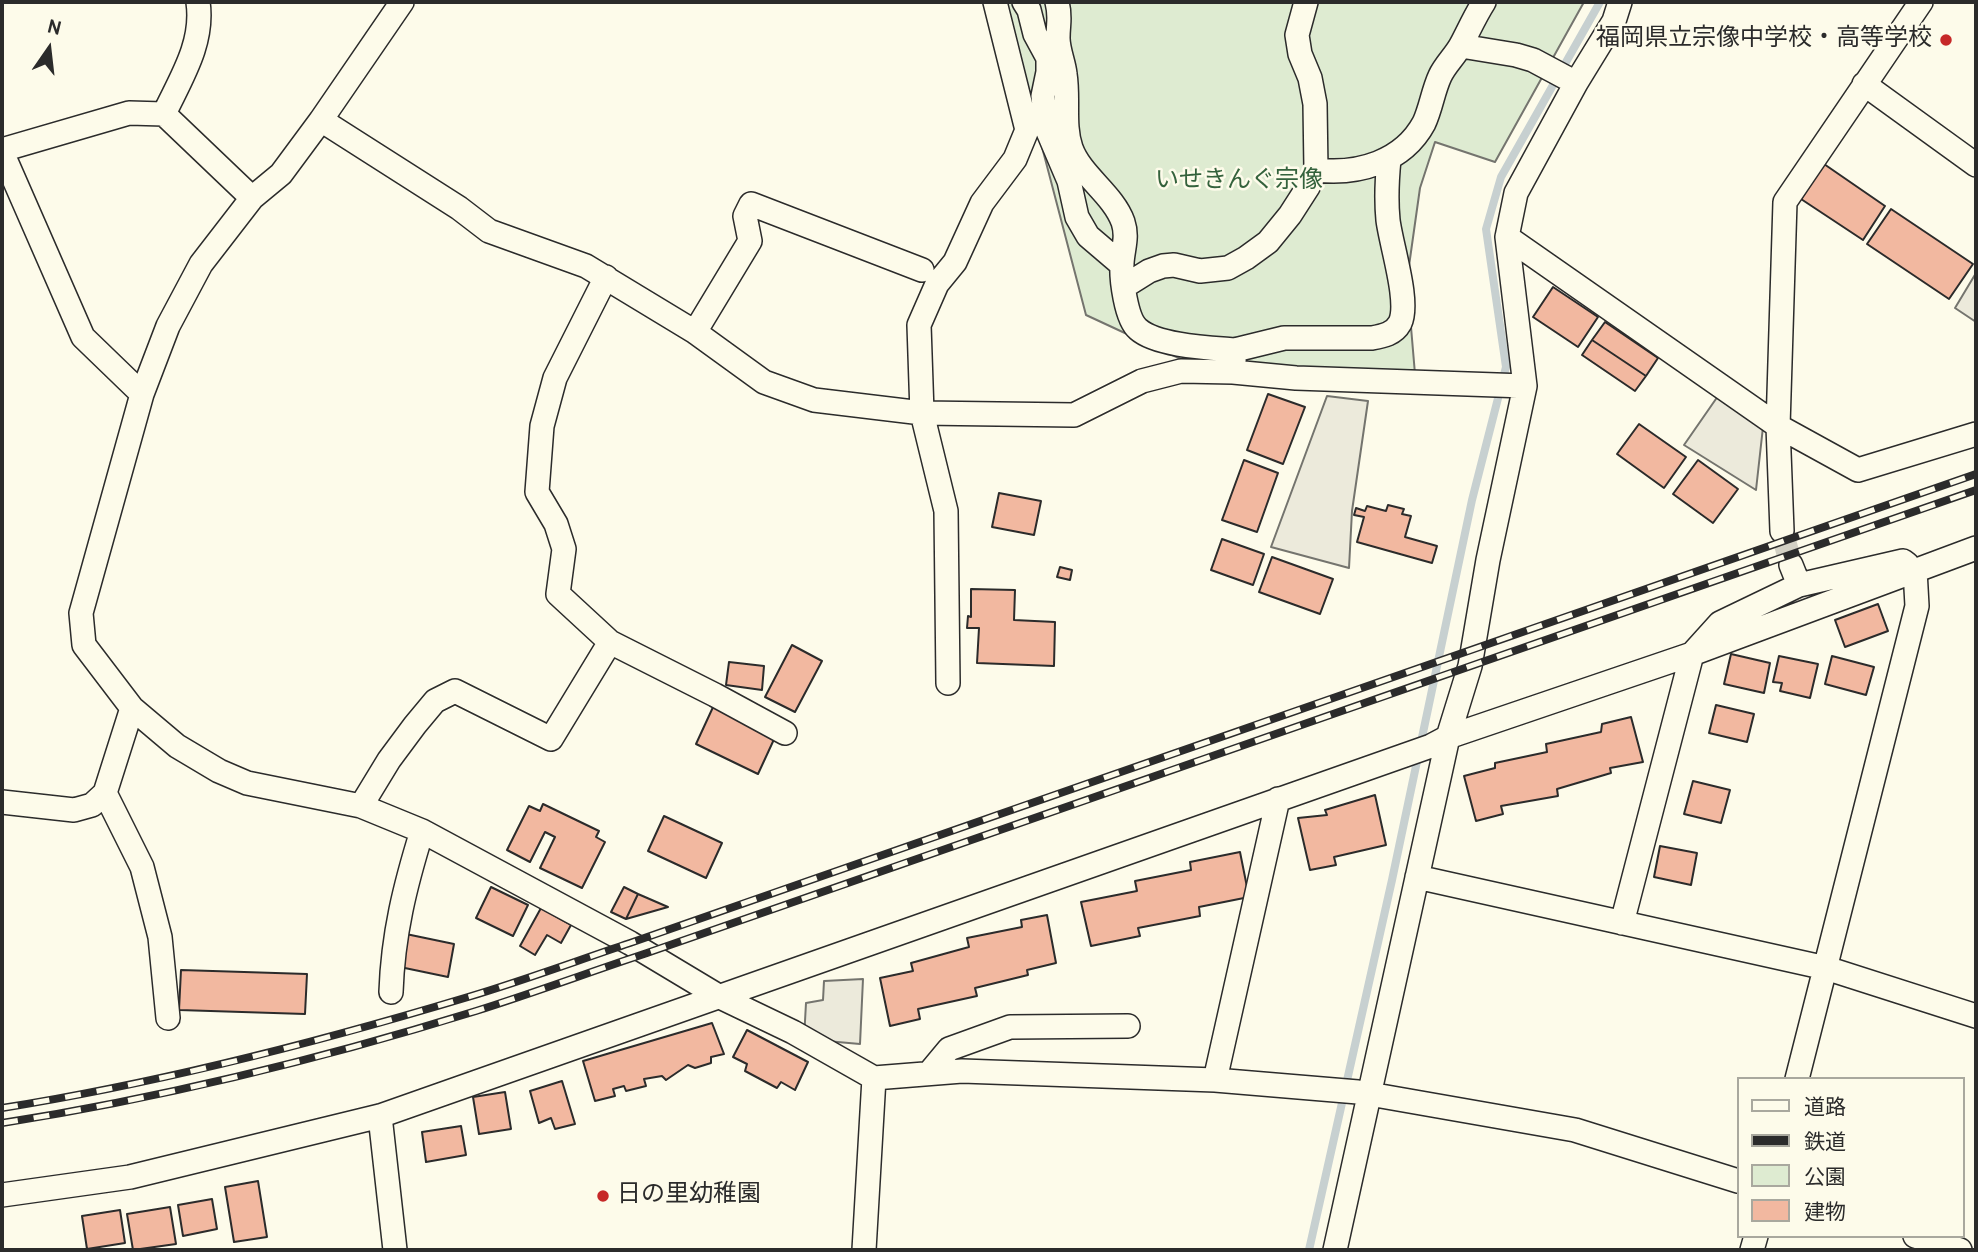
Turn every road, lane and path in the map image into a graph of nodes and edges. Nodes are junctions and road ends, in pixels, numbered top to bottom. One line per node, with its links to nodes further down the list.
1 (198, 2): 14 (street)
2 (402, 2): 15 (street)
3 (995, 2): 29 (street)
4 (1024, 2): 11 (street)
5 (1057, 2): 11 (street)
6 (1306, 2): 19 (street)
7 (1620, 2): 12 (street)
8 (1921, 2): 13 (street)
9 (1475, 8): 10 (street)
10 (1461, 46): 12 (street); 17 (street)
11 (1053, 50): 23 (street); 23 (street)
12 (1576, 83): 21 (street)
13 (1864, 85): 18 (street); 30 (street)
14 (164, 114): 16 (street); 20 (street)
15 (321, 120): 20 (street); 24 (street)
16 (2, 151): 28 (street)
17 (1390, 159): 19 (street); 26 (street)
18 (1976, 164)
19 (1316, 170): 23 (street)
20 (252, 198): 28 (street)
21 (1507, 237): 27 (street); 30 (street)
22 (922, 270): 25 (street)
23 (1123, 275): 26 (street)
24 (606, 277): 25 (street); 35 (street)
25 (695, 332): 29 (street)
26 (1234, 361): 27 (street); 29 (street)
27 (1525, 386): 40 (street)
28 (142, 394): 38 (street)
29 (922, 413): 37 (street)
30 (1779, 426): 31 (street); 32 (street)
31 (1976, 434)
32 (1783, 531)
33 (1976, 548): 34 (street)
34 (1915, 570): 36 (street); 36 (street); 48 (street)
35 (610, 642): 39 (street); 44 (street)
36 (1692, 654): 40 (street); 47 (street)
37 (948, 683)
38 (132, 708): 41 (street); 44 (street)
39 (785, 733)
40 (1439, 742): 42 (street); 46 (street)
41 (105, 793): 43 (street); 52 (street)
42 (1278, 799): 50 (street); 57 (street)
43 (2, 802)
44 (361, 806): 45 (street)
45 (422, 831): 49 (street); 50 (street)
46 (1417, 877): 47 (street); 58 (street)
47 (1622, 923): 48 (street)
48 (1826, 968): 51 (street); 55 (street)
49 (391, 992)
50 (720, 996): 56 (street); 59 (street)
51 (1976, 1016)
52 (168, 1018)
53 (1128, 1026): 54 (street)
54 (929, 1073): 56 (street); 57 (street)
55 (1798, 1077)
56 (874, 1078): 64 (street)
57 (1215, 1080): 58 (street)
58 (1354, 1092): 60 (street); 65 (street)
59 (380, 1116): 61 (street); 63 (street)
60 (1736, 1180)
61 (2, 1195)
62 (1921, 1238): 66 (street)
63 (396, 1250)
64 (864, 1250)
65 (1335, 1250)
66 (1960, 1250)

